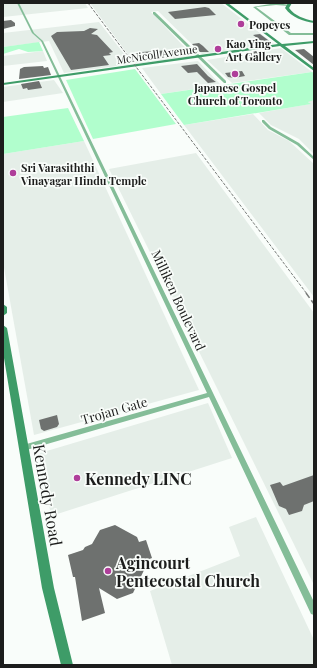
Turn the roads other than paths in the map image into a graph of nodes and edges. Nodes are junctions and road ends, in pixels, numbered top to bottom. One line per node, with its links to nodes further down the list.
1 (18, 3): 11 (street, Milliken Boulevard)
2 (226, 3): 8 (main road)
3 (289, 4): 5 (main road); 6 (street)
4 (154, 13): 9 (street)
5 (314, 22)
6 (314, 34)
7 (314, 42): 8 (main road, McNicoll Avenue)
8 (282, 45): 9 (main road, McNicoll Avenue); 10 (main road)
9 (200, 57): 11 (main road, McNicoll Avenue); 12 (street)
10 (314, 70)
11 (59, 77): 13 (main road, McNicoll Avenue); 20 (street, Milliken Boulevard)
12 (225, 82)
13 (3, 84)
14 (263, 121): 15 (street)
15 (314, 159)
16 (3, 307): 17 (main road)
17 (3, 313)
18 (3, 328): 19 (main road, Kennedy Road)
19 (4, 342): 21 (main road, Kennedy Road)
20 (211, 394): 21 (street, Trojan Gate); 22 (street, Milliken Boulevard)
21 (23, 448): 23 (main road, Kennedy Road)
22 (314, 611)
23 (67, 665)

